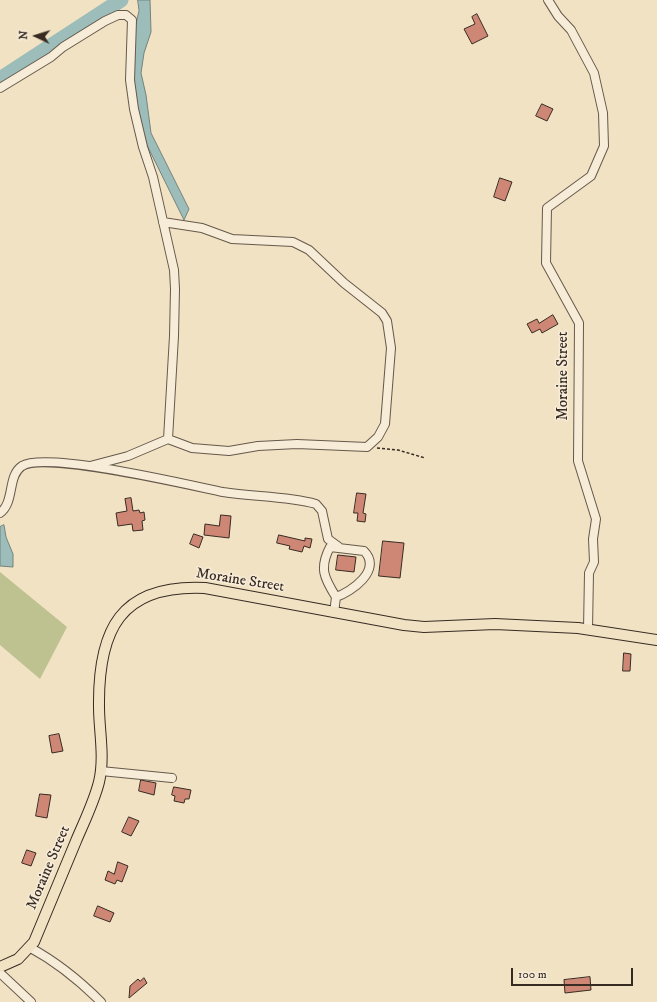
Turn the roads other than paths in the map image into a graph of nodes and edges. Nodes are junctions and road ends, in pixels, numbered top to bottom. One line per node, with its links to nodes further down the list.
1 (548, 0): 10 (street, Moraine Street)
2 (0, 88): 3 (street)
3 (163, 222): 4 (street); 4 (street)
4 (168, 439): 5 (street)
5 (90, 466): 6 (street); 7 (street)
6 (0, 514)
7 (339, 547): 8 (street); 8 (street)
8 (336, 597): 9 (street)
9 (334, 613): 10 (main road, Moraine Street); 12 (main road, Moraine Street)
10 (584, 629): 11 (main road)
11 (657, 640)
12 (100, 771): 13 (street); 14 (main road, Moraine Street)
13 (172, 778)
14 (29, 947): 15 (main road, Moraine Street); 18 (street)
15 (0, 967)
16 (0, 973): 17 (street)
17 (31, 1002)
18 (101, 1002)

